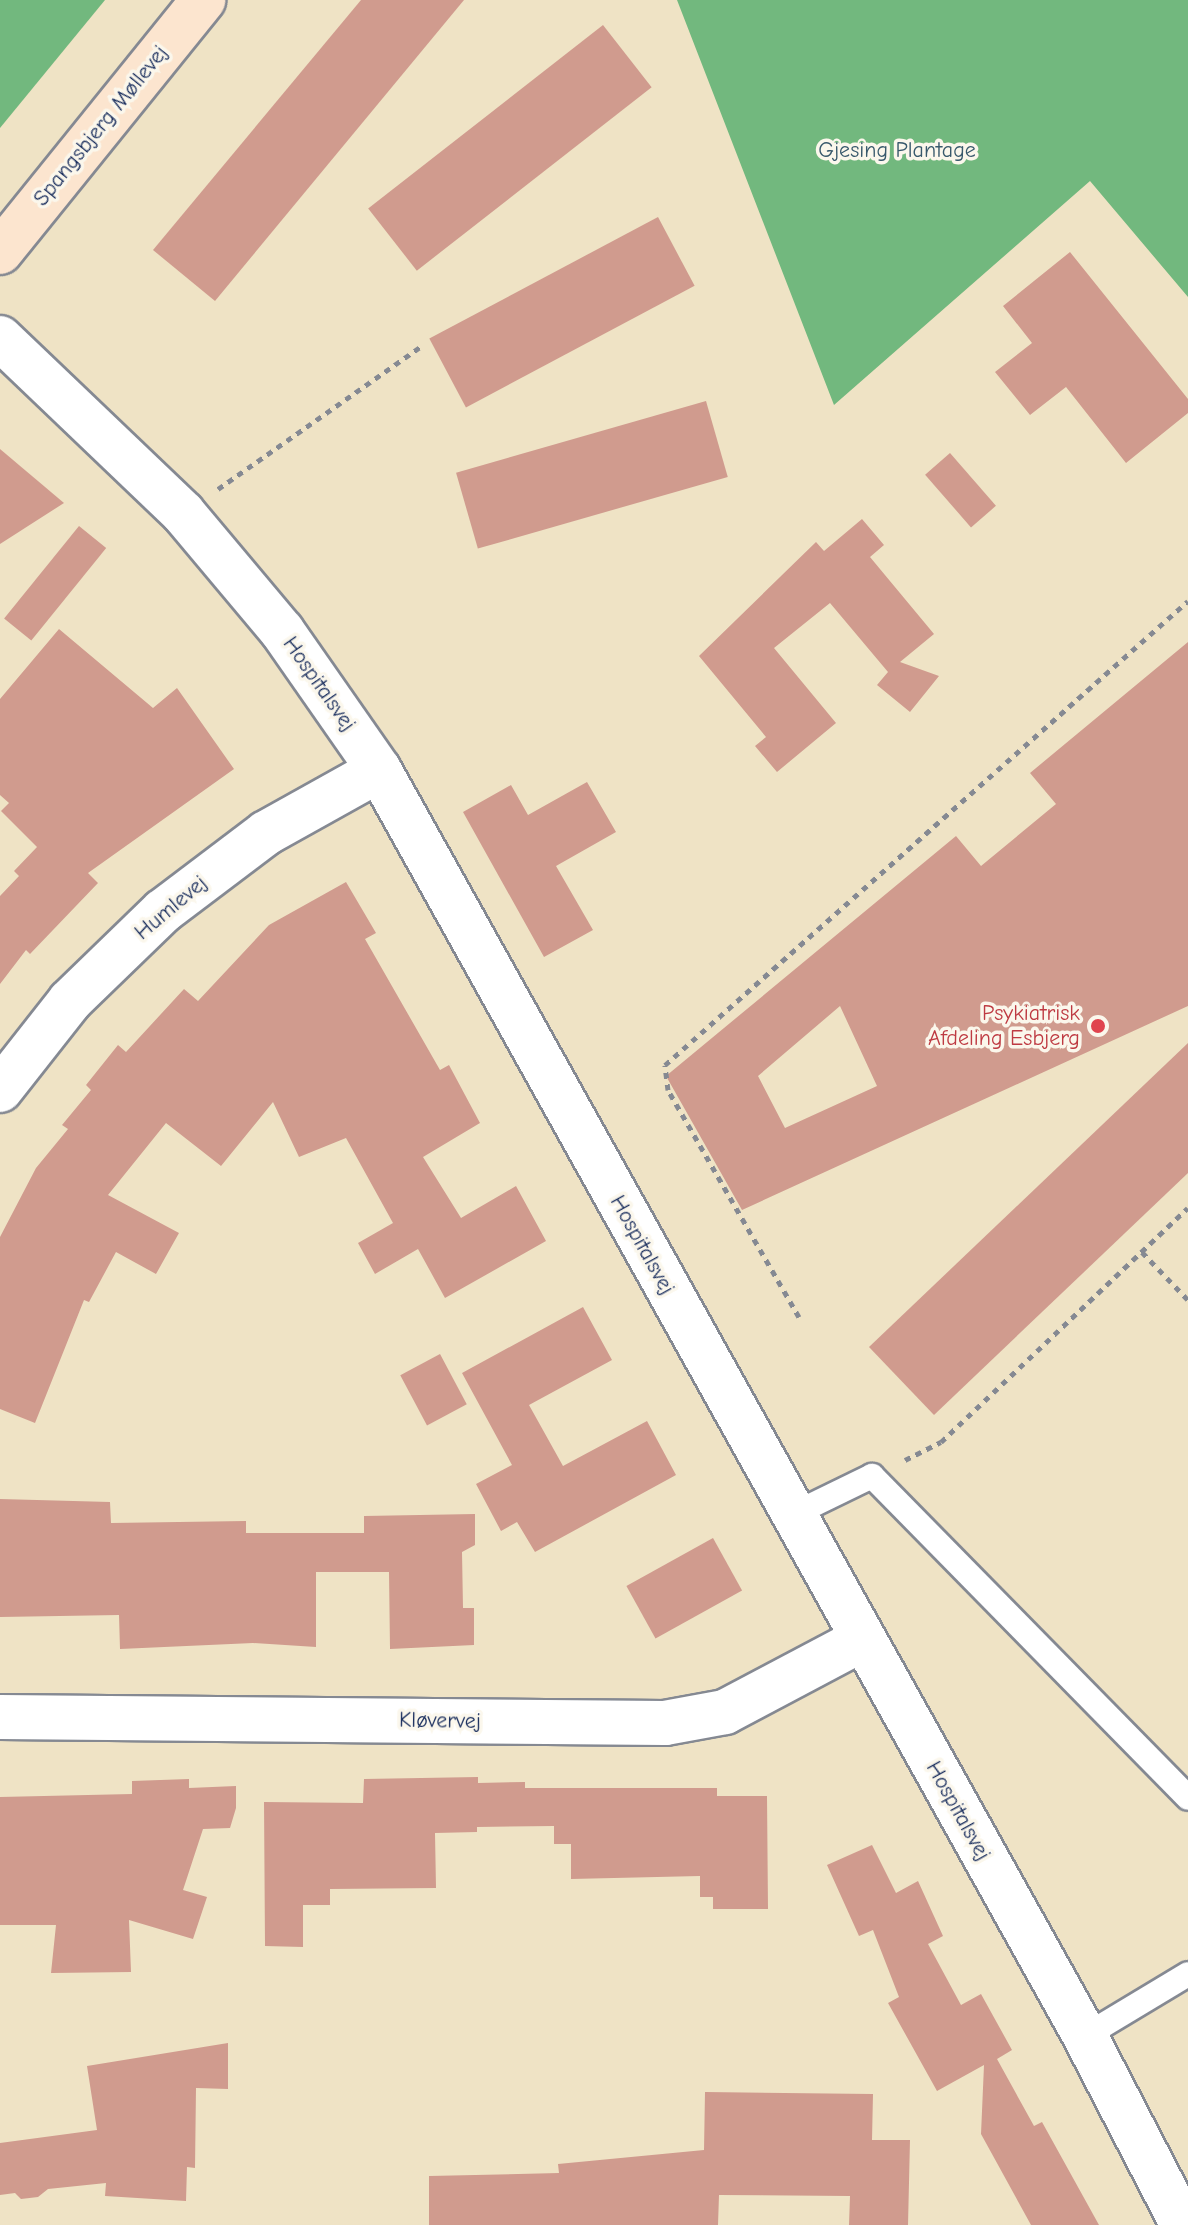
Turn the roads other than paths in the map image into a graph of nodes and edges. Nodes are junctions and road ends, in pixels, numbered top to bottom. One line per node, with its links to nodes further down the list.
1 (203, 0): 2 (street, Spangsbjerg Møllevej)
2 (0, 252)
3 (0, 338): 4 (street, Hospitalsvej)
4 (379, 770): 5 (street, Humlevej); 6 (street, Hospitalsvej)
5 (0, 1090)
6 (792, 1515): 7 (street, Hospitalsvej); 9 (lane)
7 (861, 1640): 8 (street, Kløvervej); 11 (street, Hospitalsvej)
8 (0, 1717)
9 (1188, 1798)
10 (1188, 1974): 11 (lane)
11 (1085, 2036): 12 (street, Hospitalsvej)
12 (1183, 2225)

